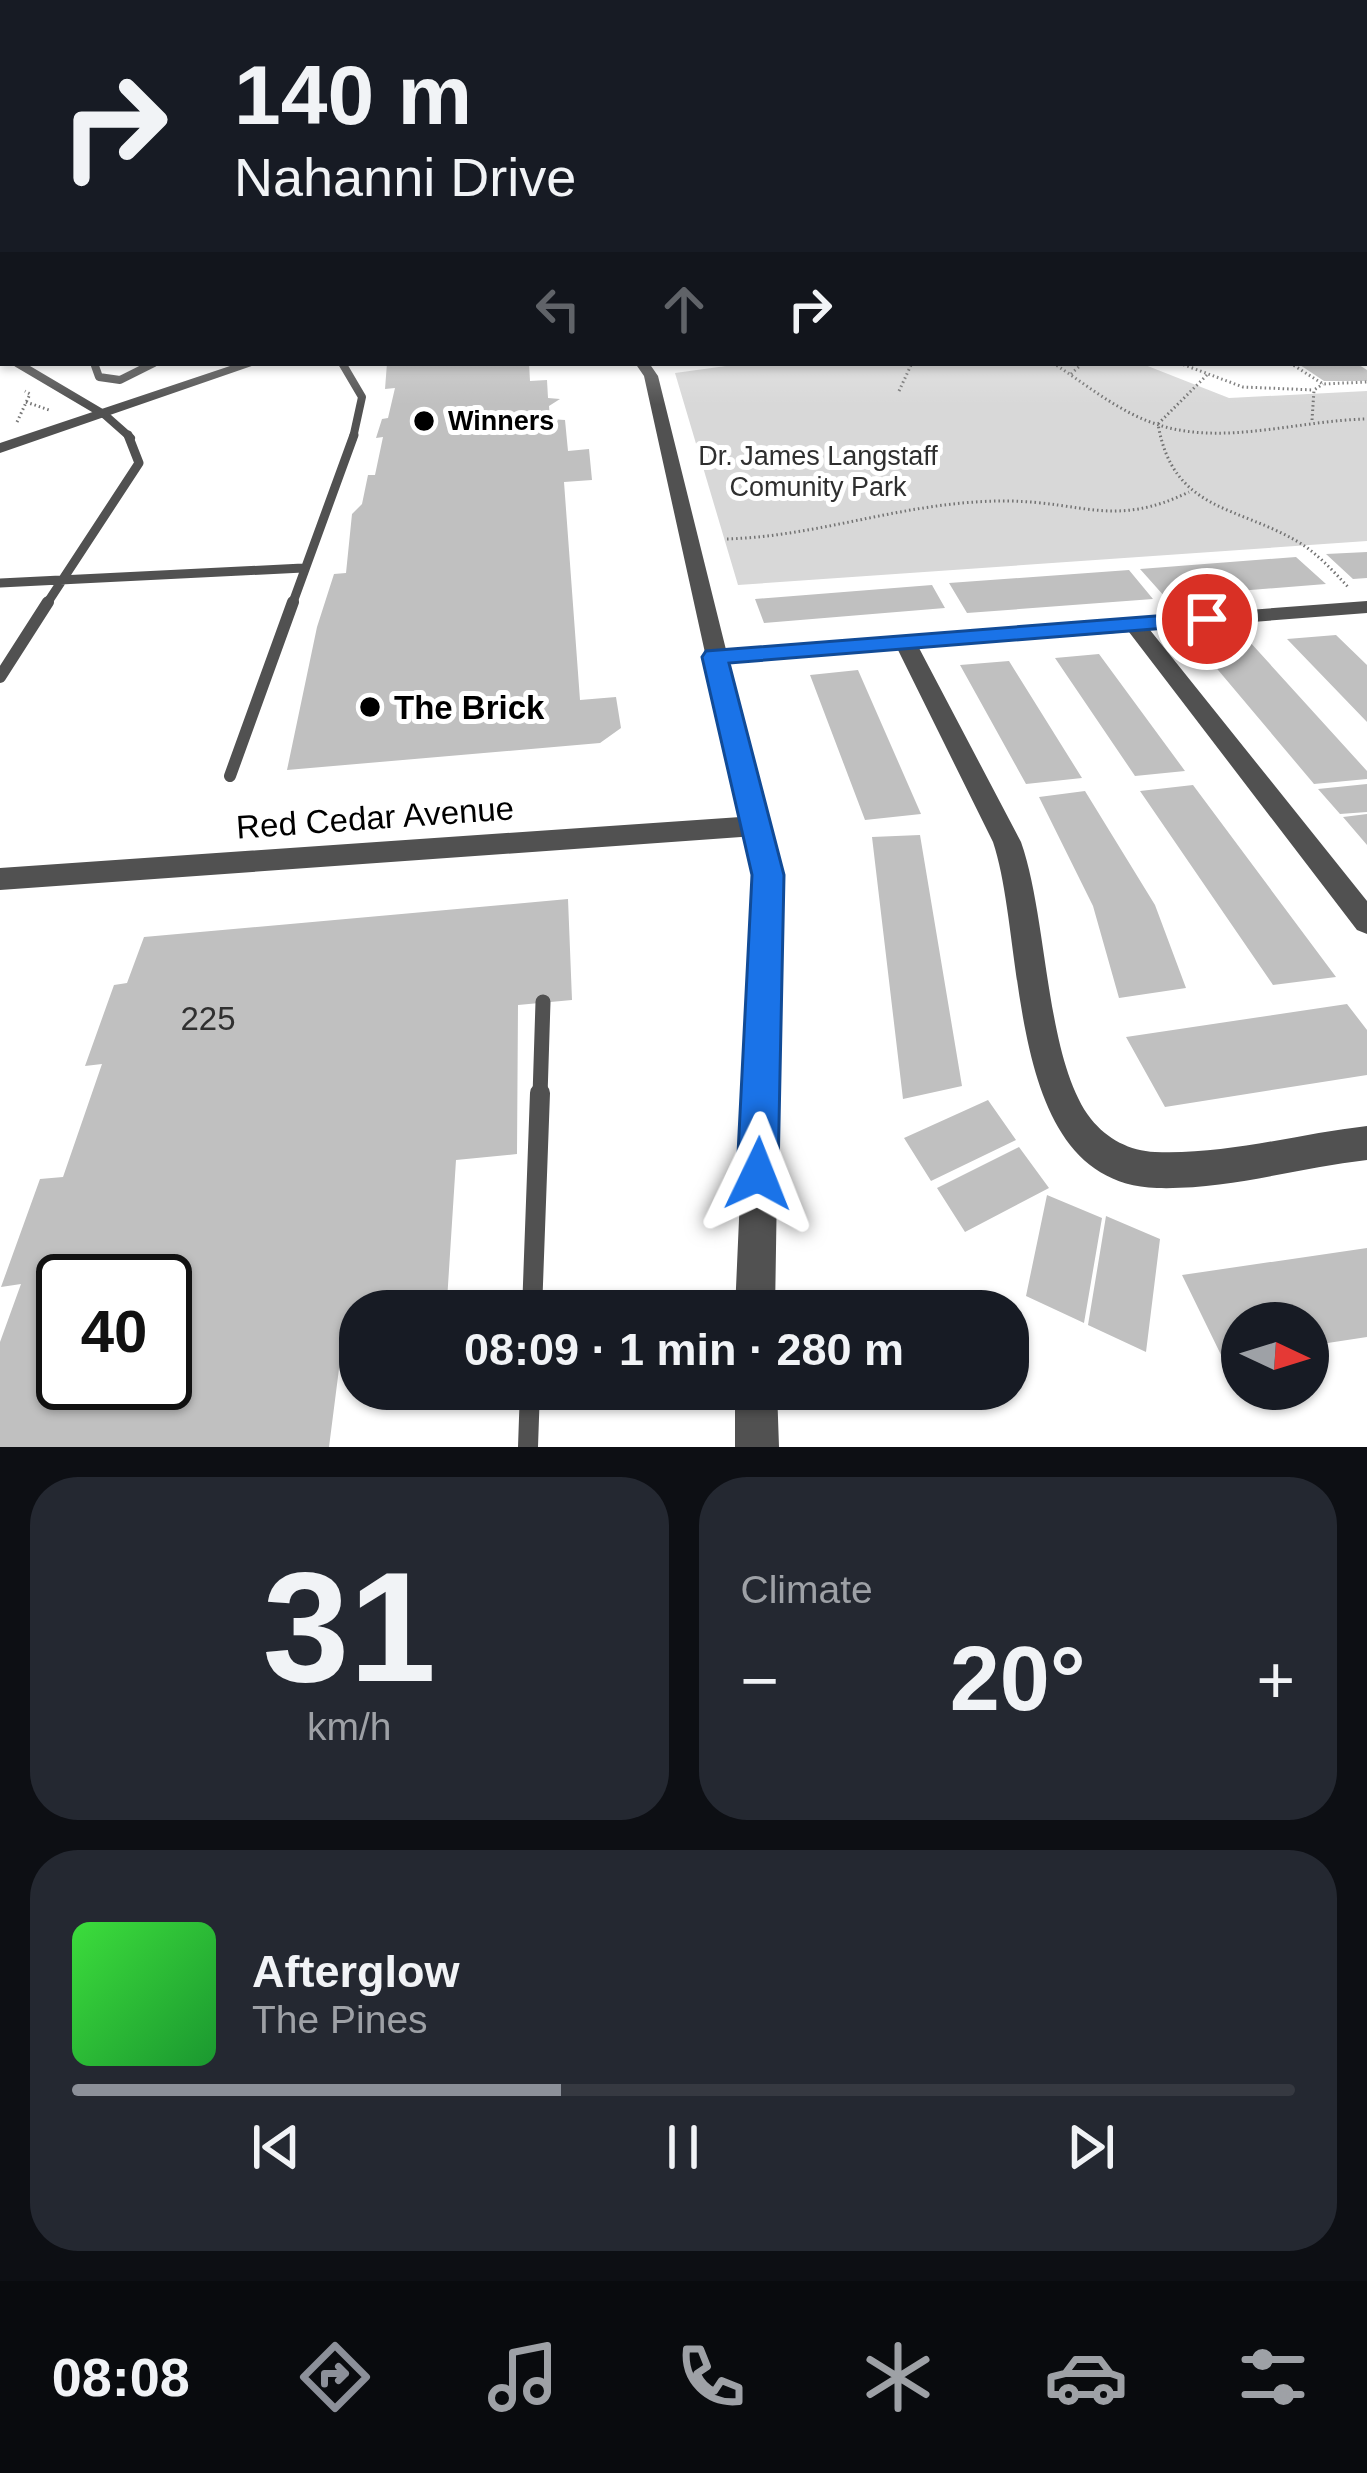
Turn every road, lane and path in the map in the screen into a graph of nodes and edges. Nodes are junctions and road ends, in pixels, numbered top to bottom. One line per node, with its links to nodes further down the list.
1 (22, 366): 20 (lane)
2 (95, 366): 3 (lane)
3 (149, 366)
4 (244, 366): 20 (street)
5 (344, 366): 29 (lane)
6 (644, 366): 36 (street)
7 (911, 366): 18 (path)
8 (1058, 366): 12 (path)
9 (1080, 366): 12 (path)
10 (1186, 366): 13 (path)
11 (1294, 366): 16 (path)
12 (1071, 374): 24 (path)
13 (1207, 375): 17 (path); 24 (path)
14 (1367, 382): 16 (path)
15 (15, 384): 19 (path)
16 (1323, 385): 17 (path)
17 (1314, 390): 23 (path)
18 (899, 391)
19 (26, 402): 21 (path); 25 (path)
20 (105, 415): 26 (street); 30 (lane)
21 (57, 416)
22 (1367, 419): 23 (path)
23 (1312, 420): 24 (path)
24 (1158, 424): 27 (path)
25 (17, 429)
26 (0, 448)
27 (1189, 492): 28 (path); 32 (path)
28 (727, 539)
29 (304, 568): 30 (lane); 38 (lane)
30 (63, 580): 31 (lane); 37 (lane)
31 (0, 583)
32 (1358, 604): 33 (street); 34 (street)
33 (1134, 624): 35 (street); 41 (street)
34 (1367, 625)
35 (907, 644): 36 (street); 43 (street)
36 (715, 657): 39 (street)
37 (0, 677)
38 (230, 776)
39 (755, 826): 40 (street, Red Cedar Avenue); 45 (street)
40 (0, 879)
41 (1367, 922)
42 (542, 1002): 44 (lane)
43 (1367, 1143)
44 (533, 1290)
45 (756, 1290)
46 (529, 1410): 48 (lane)
47 (756, 1410): 49 (street)
48 (528, 1447)
49 (757, 1447)

